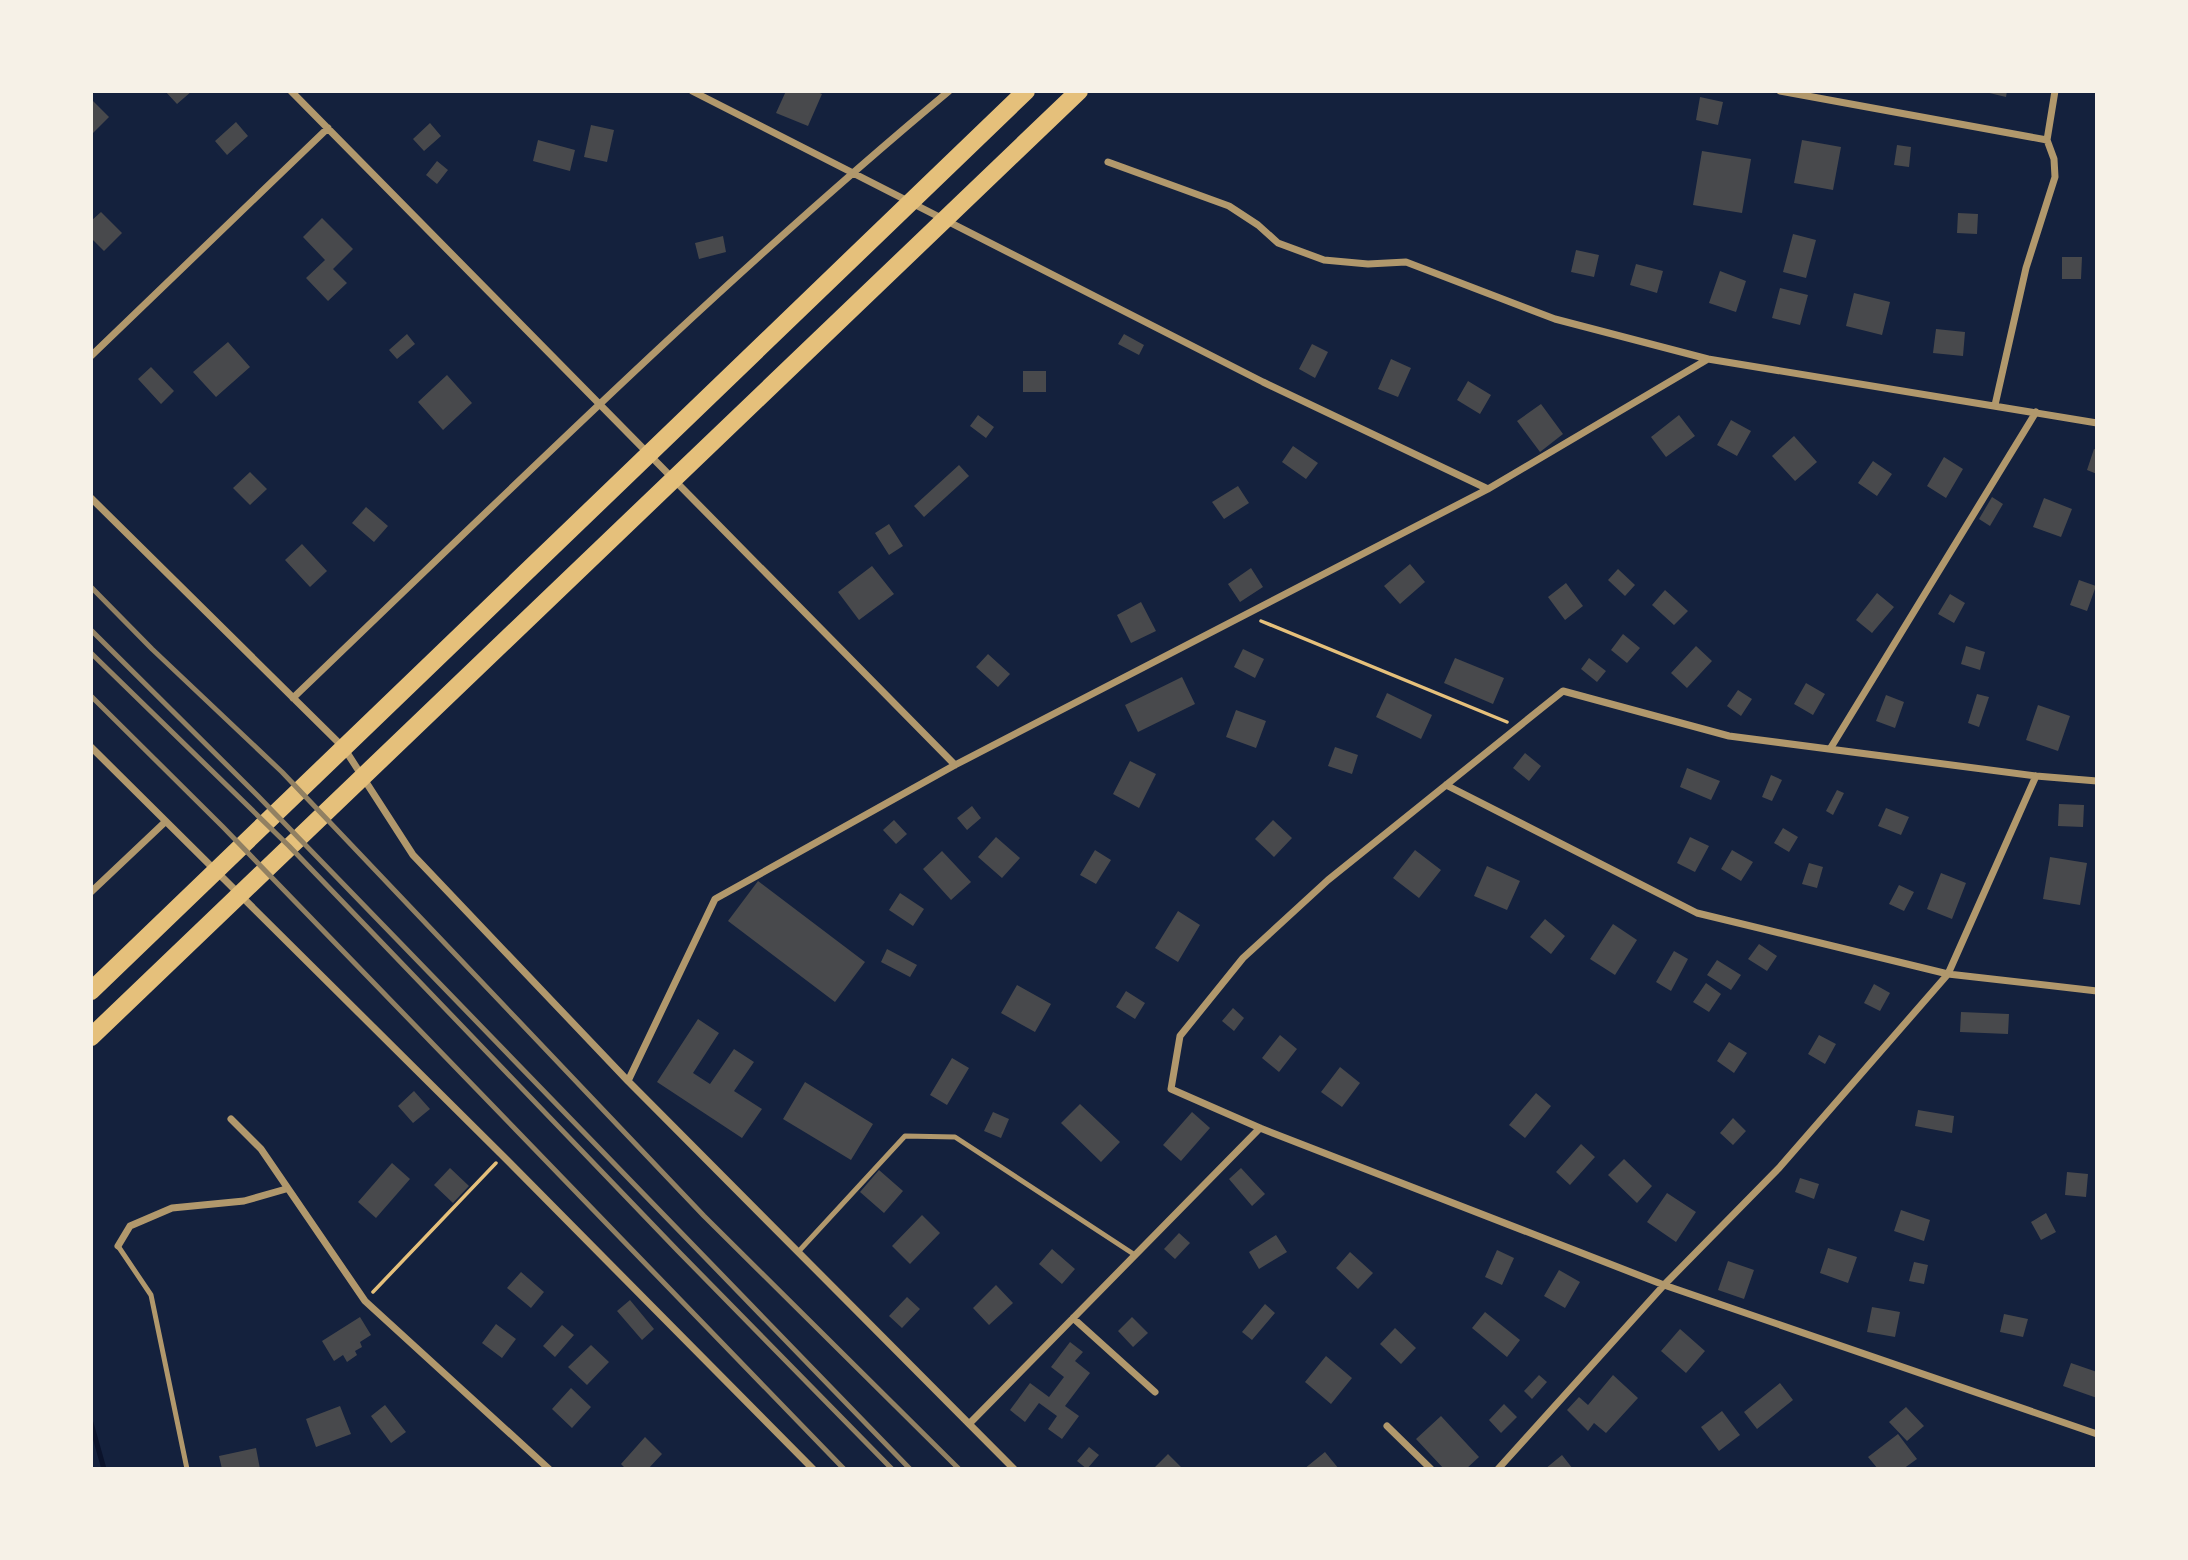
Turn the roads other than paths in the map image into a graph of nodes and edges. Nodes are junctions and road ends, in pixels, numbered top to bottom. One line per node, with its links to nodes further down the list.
1 (291, 91): 8 (street)
2 (692, 91): 11 (street)
3 (949, 91): 11 (street)
4 (1026, 91): 30 (main road)
5 (1079, 91): 32 (main road)
6 (1780, 91): 9 (street)
7 (2055, 91): 9 (street)
8 (328, 128): 12 (street); 14 (street)
9 (2047, 139): 15 (street)
10 (1108, 162): 13 (street)
11 (852, 172): 14 (street); 18 (street)
12 (91, 356)
13 (1708, 359): 15 (street); 18 (street)
14 (599, 404): 20 (street); 23 (street)
15 (1995, 405): 16 (street)
16 (2036, 412): 17 (street); 22 (street)
17 (2097, 423)
18 (1488, 489): 23 (street)
19 (91, 498): 20 (street)
20 (293, 698): 33 (street)
21 (91, 747): 27 (street)
22 (1830, 749): 24 (street); 26 (street)
23 (955, 765): 33 (street)
24 (2036, 776): 25 (street); 29 (street)
25 (2097, 781)
26 (1446, 785): 29 (street); 35 (street)
27 (165, 822): 28 (street); 48 (street)
28 (91, 892)
29 (1948, 974): 31 (street); 40 (street)
30 (91, 991)
31 (2097, 991)
32 (91, 1037)
33 (628, 1081): 38 (street)
34 (231, 1119): 36 (street)
35 (1260, 1128): 39 (street); 40 (street)
36 (286, 1189): 37 (street); 47 (street)
37 (118, 1246): 46 (lane)
38 (799, 1251): 39 (lane); 43 (street)
39 (1135, 1255): 41 (street)
40 (1664, 1285): 45 (street); 51 (street)
41 (1073, 1318): 42 (street); 43 (street)
42 (1155, 1392)
43 (970, 1423): 49 (street)
44 (1387, 1426): 50 (street)
45 (2097, 1434)
46 (187, 1469)
47 (549, 1469)
48 (813, 1469)
49 (1014, 1469)
50 (1431, 1469)
51 (1498, 1469)

